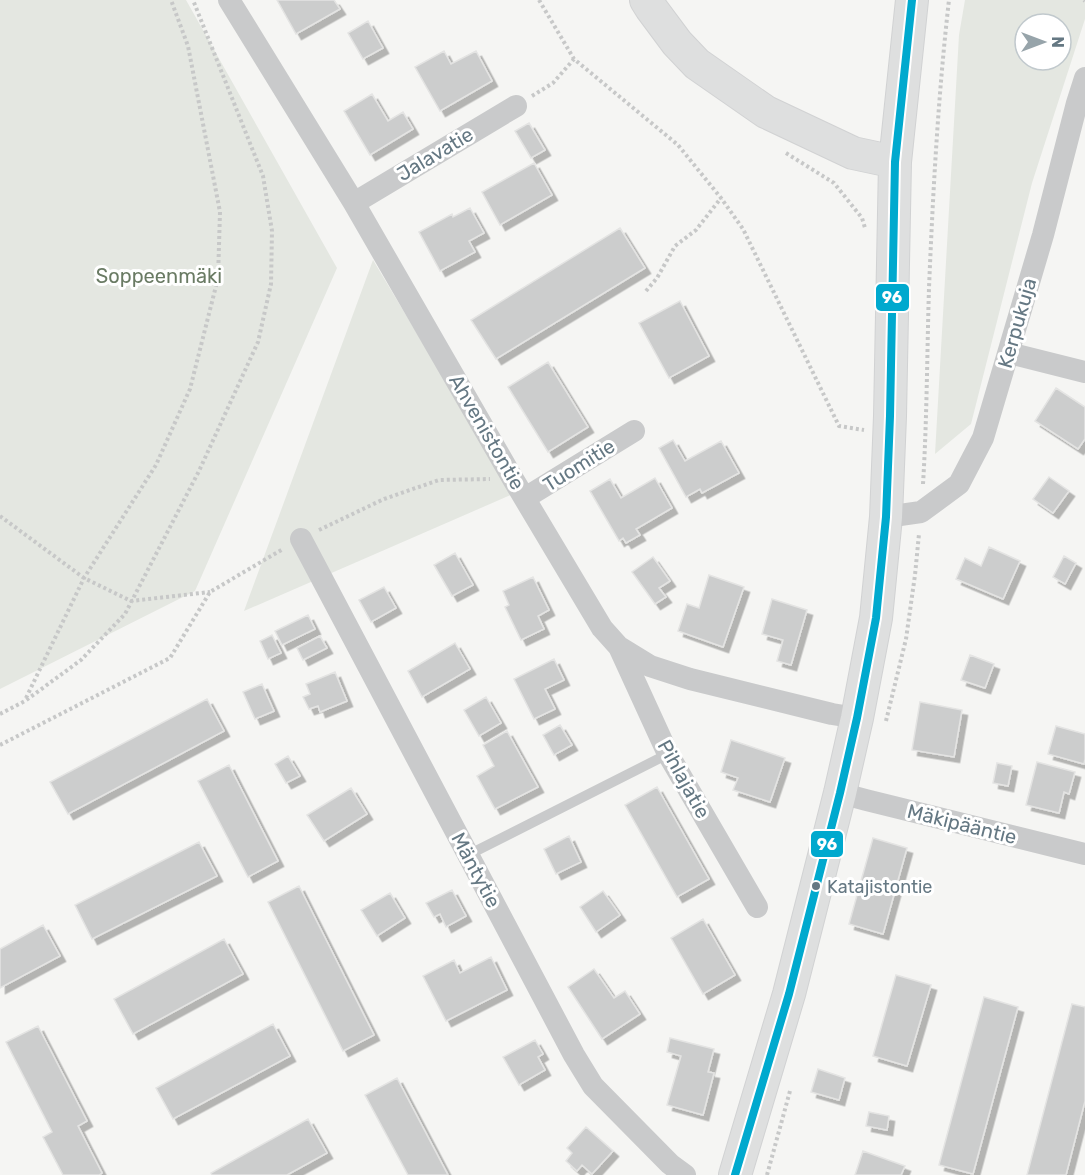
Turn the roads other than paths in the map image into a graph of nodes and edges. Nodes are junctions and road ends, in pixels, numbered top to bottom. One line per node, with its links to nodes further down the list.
1 (229, 0): 7 (street, Ahvenistontie)
2 (646, 0): 6 (main road)
3 (912, 0): 6 (main road)
4 (1085, 78): 8 (street, Kerpukuja)
5 (516, 106): 7 (street, Jalavatie)
6 (895, 162): 12 (main road)
7 (354, 203): 11 (street, Ahvenistontie)
8 (1009, 353): 9 (street); 12 (street, Kerpukuja)
9 (1085, 372)
10 (634, 431): 11 (street, Tuomitie)
11 (519, 489): 14 (street, Ahvenistontie)
12 (886, 517): 15 (main road)
13 (301, 539): 18 (street, Mäntytie)
14 (619, 647): 15 (street, Ahvenistontie); 16 (street, Pihlajatie)
15 (857, 718): 17 (main road)
16 (668, 753): 18 (lane); 20 (street, Pihlajatie)
17 (840, 793): 19 (street, Mäkipääntie); 22 (main road)
18 (468, 855): 21 (street, Mäntytie)
19 (1085, 855)
20 (757, 907)
21 (685, 1175)
22 (735, 1175)

